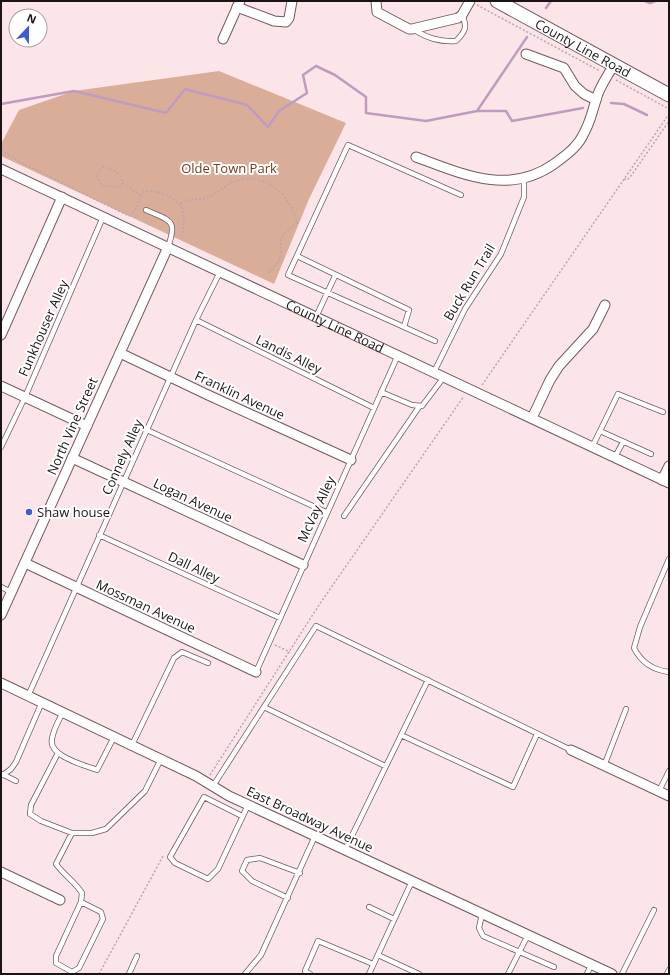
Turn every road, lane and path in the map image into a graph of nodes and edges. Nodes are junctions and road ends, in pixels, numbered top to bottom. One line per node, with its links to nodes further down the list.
1 (292, 1): 5 (street)
2 (376, 1): 7 (street)
3 (470, 1): 6 (street); 10 (path)
4 (497, 1): 10 (main road, County Line Road)
5 (238, 4): 8 (street)
6 (462, 15): 7 (street); 7 (lane)
7 (412, 29)
8 (223, 39)
9 (526, 54): 12 (street)
10 (611, 70): 11 (main road, County Line Road); 12 (street); 13 (path)
11 (669, 95)
12 (596, 100): 19 (street)
13 (669, 109)
14 (669, 114): 20 (path)
15 (669, 121): 20 (path)
16 (1, 150): 22 (path)
17 (416, 157): 19 (street)
18 (1, 169): 24 (street, County Line Road)
19 (524, 179): 43 (lane, Buck Run Trail)
20 (624, 179): 47 (path)
21 (123, 183): 21 (path); 22 (path)
22 (140, 195): 25 (path)
23 (461, 195): 30 (lane)
24 (62, 197): 27 (street, County Line Road); 39 (street)
25 (180, 204): 28 (path); 32 (path)
26 (146, 210): 29 (lane)
27 (103, 217): 29 (street, County Line Road); 49 (lane, Funkhouser Alley)
28 (182, 239)
29 (168, 247): 31 (street, County Line Road); 41 (street, North Vine Street)
30 (297, 256): 33 (lane); 34 (lane)
31 (220, 272): 36 (street, County Line Road); 37 (lane, Connely Alley)
32 (268, 274)
33 (335, 276): 34 (lane); 38 (lane)
34 (327, 293): 36 (lane); 38 (lane)
35 (605, 305): 53 (street)
36 (316, 317): 42 (street, County Line Road)
37 (196, 320): 44 (lane, Connely Alley); 51 (lane, Landis Alley)
38 (404, 327): 40 (lane)
39 (1, 335)
40 (435, 341)
41 (120, 353): 44 (street, Franklin Avenue); 54 (street, North Vine Street)
42 (398, 355): 43 (street, County Line Road); 48 (lane, McVay Alley)
43 (434, 372): 45 (street, County Line Road)
44 (170, 377): 55 (lane, Connely Alley); 63 (street, Franklin Avenue)
45 (444, 377): 47 (street, County Line Road); 50 (lane)
46 (1, 386): 49 (street)
47 (473, 390): 53 (street, County Line Road); 79 (path)
48 (381, 392): 50 (lane); 51 (lane, McVay Alley)
49 (25, 397): 54 (street); 58 (lane, Funkhouser Alley)
50 (419, 407): 68 (lane)
51 (374, 408): 63 (lane, McVay Alley)
52 (663, 412): 56 (lane)
53 (532, 418): 59 (street, County Line Road)
54 (87, 426): 62 (street, North Vine Street)
55 (146, 430): 66 (lane, Connely Alley); 67 (lane)
56 (600, 431): 57 (lane); 59 (lane)
57 (623, 442): 60 (lane); 61 (lane)
58 (1, 447)
59 (592, 447): 61 (street, County Line Road)
60 (651, 454)
61 (615, 457): 65 (street, County Line Road)
62 (72, 458): 66 (street, Logan Avenue); 71 (street, North Vine Street)
63 (351, 460): 67 (lane, McVay Alley)
64 (669, 466): 65 (street)
65 (666, 481)
66 (123, 482): 69 (lane, Connely Alley); 72 (street, Logan Avenue)
67 (326, 512): 72 (lane, McVay Alley)
68 (344, 516)
69 (99, 535): 74 (lane, Connely Alley); 77 (lane, Dall Alley)
70 (669, 559): 82 (lane)
71 (25, 563): 74 (street, Mossman Avenue); 75 (street, North Vine Street)
72 (303, 565): 77 (lane, McVay Alley)
73 (1, 587): 75 (lane)
74 (76, 587): 81 (street, Mossman Avenue); 85 (lane, Connely Alley)
75 (11, 592): 76 (street, North Vine Street)
76 (1, 615)
77 (280, 618): 78 (lane, McVay Alley)
78 (270, 642): 79 (path); 81 (lane, McVay Alley)
79 (290, 652): 102 (path)
80 (208, 663): 93 (lane)
81 (256, 672)
82 (669, 672)
83 (428, 680): 87 (lane); 90 (lane); 91 (lane)
84 (1, 683): 85 (street, East Broadway Avenue)
85 (28, 696): 86 (street, East Broadway Avenue)
86 (42, 702): 89 (street, East Broadway Avenue); 100 (lane)
87 (264, 707): 97 (lane); 102 (lane)
88 (626, 709): 98 (lane)
89 (63, 712): 92 (street, East Broadway Avenue); 95 (lane)
90 (537, 734): 91 (lane); 94 (lane)
91 (401, 735): 97 (lane)
92 (114, 737): 93 (street, East Broadway Avenue); 95 (lane)
93 (132, 745): 96 (street, East Broadway Avenue)
94 (572, 750): 98 (street)
95 (58, 753): 107 (lane)
96 (161, 759): 102 (street, East Broadway Avenue); 107 (lane)
97 (385, 766): 109 (lane)
98 (604, 766): 103 (street)
99 (669, 771): 103 (lane)
100 (2, 774): 101 (lane)
101 (16, 781)
102 (209, 784): 105 (street, East Broadway Avenue)
103 (659, 791): 104 (street)
104 (669, 796)
105 (248, 805): 106 (lane); 108 (street, East Broadway Avenue)
106 (242, 816): 106 (lane)
107 (72, 833): 116 (lane)
108 (315, 836): 109 (street, East Broadway Avenue); 112 (lane)
109 (345, 850): 113 (street, East Broadway Avenue)
110 (165, 853): 129 (path)
111 (1, 872): 115 (street)
112 (300, 873): 114 (lane); 114 (lane)
113 (412, 881): 119 (street, East Broadway Avenue); 120 (lane)
114 (288, 898): 131 (lane)
115 (60, 900)
116 (81, 902): 116 (lane)
117 (369, 907): 120 (lane)
118 (654, 910): 138 (lane)
119 (482, 914): 121 (street, East Broadway Avenue); 122 (lane)
120 (394, 919): 123 (lane)
121 (528, 935): 122 (lane); 126 (street, East Broadway Avenue)
122 (519, 952): 127 (lane); 135 (lane)
123 (378, 955): 125 (lane); 134 (lane)
124 (137, 956): 130 (lane)
125 (373, 964): 132 (lane); 133 (lane)
126 (591, 964): 136 (lane); 137 (street, East Broadway Avenue)
127 (554, 967)
128 (669, 970): 139 (lane)
129 (99, 974)
130 (129, 974)
131 (245, 974)
132 (310, 974)
133 (369, 974)
134 (419, 974)
135 (508, 974)
136 (587, 974)
137 (612, 974)
138 (622, 974)
139 (667, 974)

